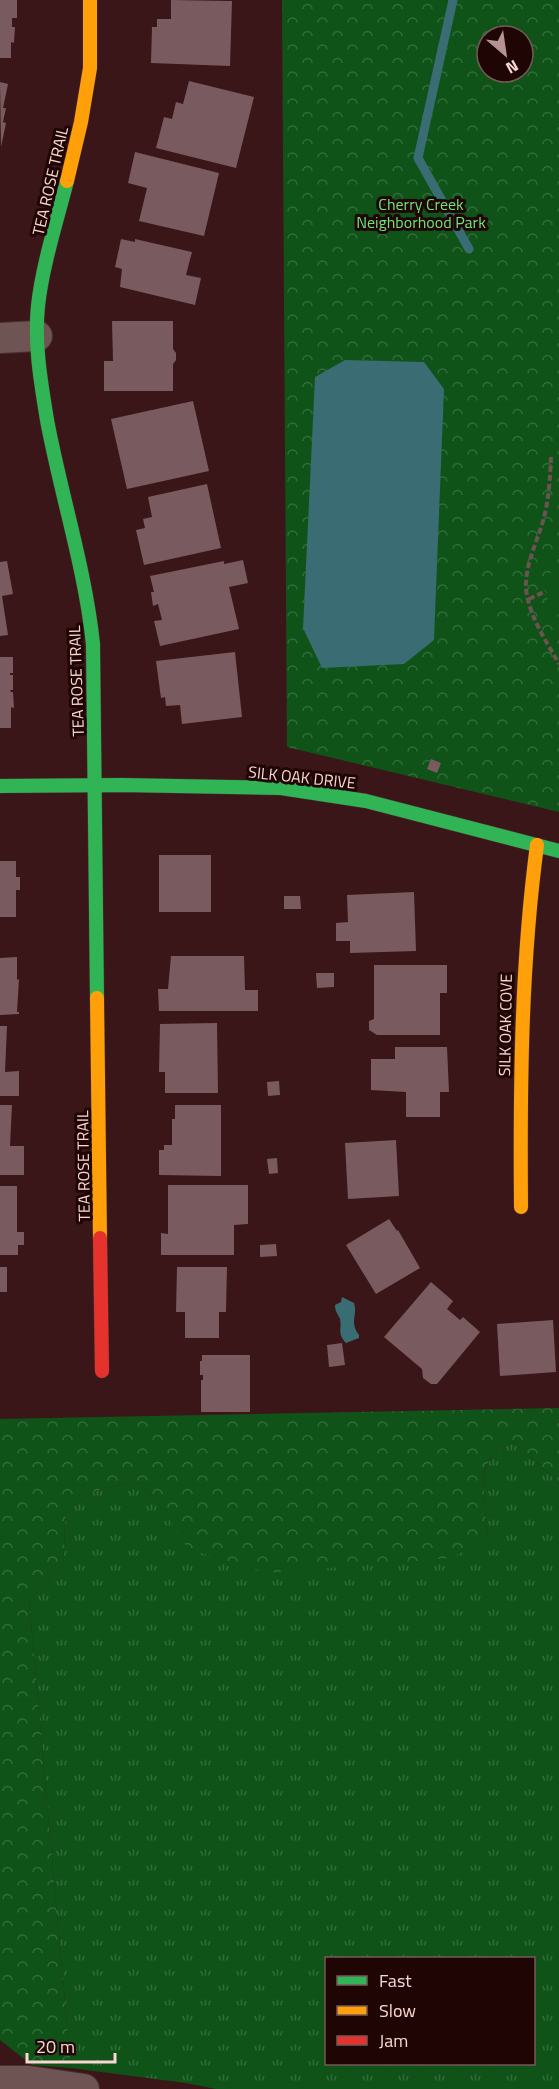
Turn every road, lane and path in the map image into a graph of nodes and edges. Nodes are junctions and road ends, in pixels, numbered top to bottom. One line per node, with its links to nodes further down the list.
1 (90, 0): 2 (street, TEA ROSE TRAIL)
2 (37, 336): 3 (street); 8 (street, TEA ROSE TRAIL)
3 (0, 338)
4 (551, 457): 6 (path)
5 (546, 591): 6 (path)
6 (529, 599): 7 (path)
7 (559, 664)
8 (96, 785): 9 (street, SILK OAK DRIVE); 10 (street, SILK OAK DRIVE); 13 (street, TEA ROSE TRAIL)
9 (0, 786)
10 (537, 845): 11 (street, SILK OAK DRIVE); 12 (street, SILK OAK COVE)
11 (559, 850)
12 (521, 1207)
13 (102, 1371)
14 (0, 2081): 15 (street)
15 (84, 2089)

